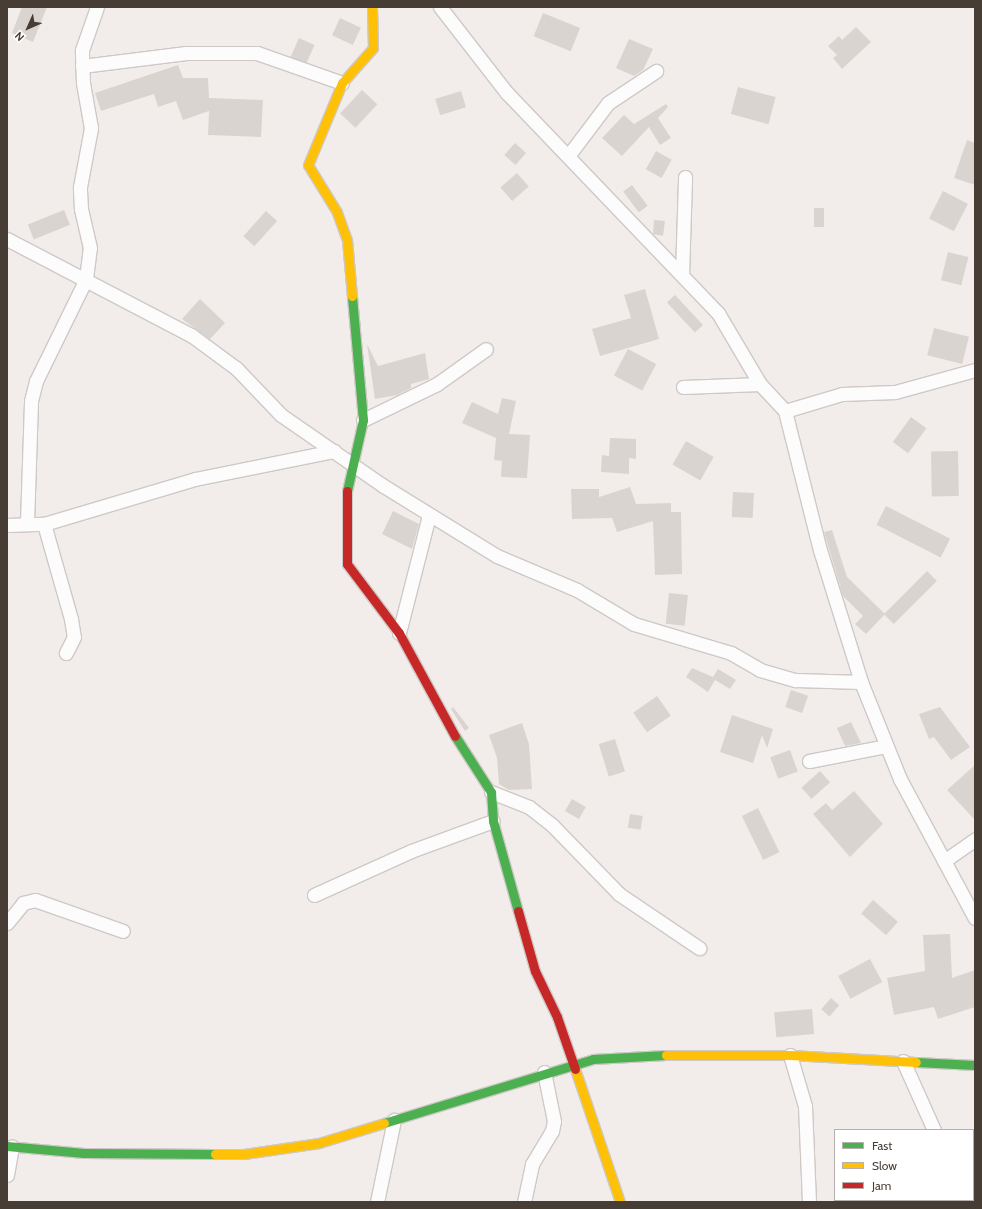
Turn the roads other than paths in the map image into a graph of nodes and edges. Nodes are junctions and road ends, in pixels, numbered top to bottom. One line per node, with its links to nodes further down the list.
1 (97, 7): 4 (street)
2 (372, 7): 6 (street)
3 (440, 7): 7 (street)
4 (82, 66): 6 (street); 11 (street)
5 (656, 71): 7 (street)
6 (342, 83): 17 (street)
7 (568, 156): 10 (street)
8 (685, 177): 10 (street)
9 (7, 239): 11 (street)
10 (682, 275): 14 (street)
11 (86, 279): 18 (street); 21 (street)
12 (486, 349): 17 (street)
13 (975, 370): 16 (street)
14 (760, 384): 15 (street); 16 (street)
15 (683, 387)
16 (785, 411): 26 (street)
17 (363, 420): 19 (street)
18 (334, 451): 19 (street); 22 (street)
19 (353, 463): 20 (street); 24 (street)
20 (430, 515): 24 (street); 26 (street)
21 (28, 523): 22 (street); 23 (street)
22 (44, 524): 25 (street)
23 (7, 525)
24 (399, 633): 29 (street)
25 (66, 653)
26 (861, 682): 27 (street)
27 (886, 746): 28 (street); 32 (street)
28 (809, 761)
29 (491, 792): 30 (street); 37 (street)
30 (493, 821): 33 (street); 40 (street)
31 (975, 839): 32 (street)
32 (944, 861): 34 (street)
33 (314, 895)
34 (975, 918)
35 (7, 923): 36 (street)
36 (123, 931)
37 (699, 948)
38 (790, 1055): 39 (street); 40 (street); 50 (street)
39 (903, 1061): 41 (street); 44 (street)
40 (573, 1063): 42 (street); 49 (street)
41 (975, 1065)
42 (544, 1072): 43 (street); 48 (street)
43 (394, 1120): 45 (street); 47 (street)
44 (934, 1129)
45 (10, 1146): 46 (street)
46 (7, 1175)
47 (377, 1202)
48 (524, 1202)
49 (620, 1202)
50 (809, 1202)

